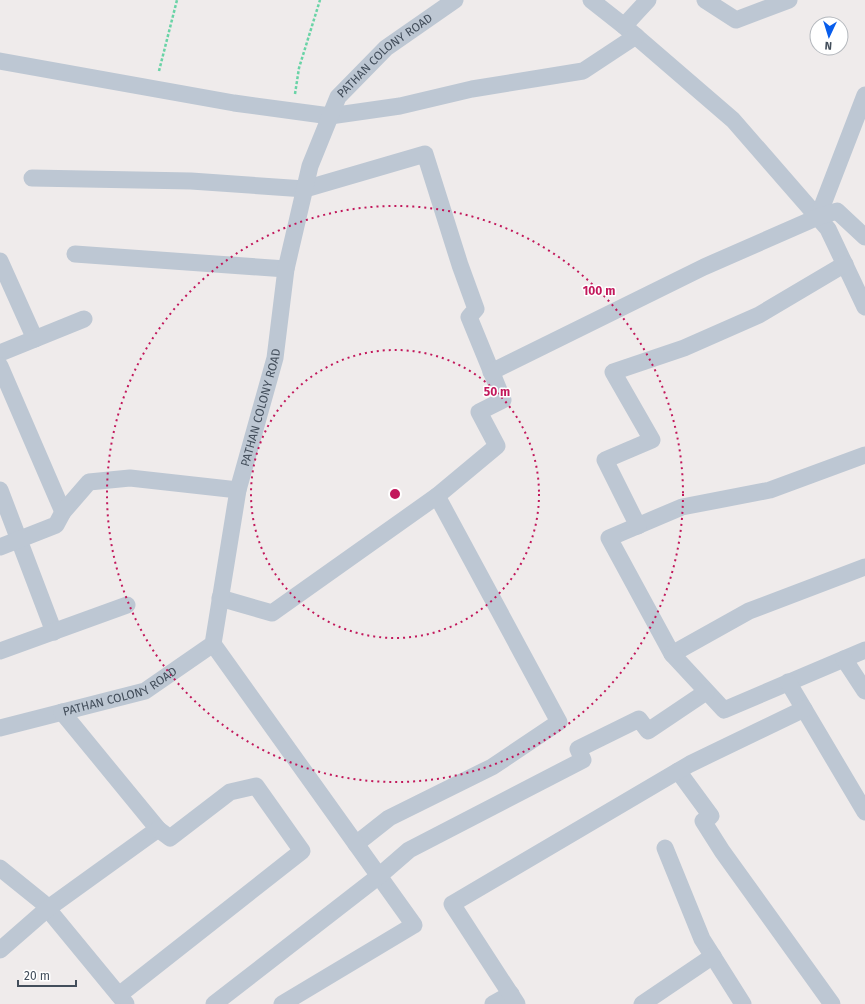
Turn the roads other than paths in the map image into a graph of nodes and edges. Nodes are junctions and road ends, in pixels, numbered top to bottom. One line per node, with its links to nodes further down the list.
1 (455, 0): 9 (street, PATHAN COLONY ROAD)
2 (591, 0): 6 (street)
3 (648, 0): 6 (street)
4 (706, 0): 5 (street)
5 (789, 0)
6 (630, 31): 9 (street); 12 (street)
7 (0, 61): 9 (street)
8 (865, 94): 12 (street)
9 (330, 116): 11 (street, PATHAN COLONY ROAD)
10 (32, 178): 11 (street)
11 (305, 188): 17 (street, PATHAN COLONY ROAD); 23 (street)
12 (818, 217): 13 (street); 16 (street); 23 (street)
13 (865, 237)
14 (75, 254): 17 (street)
15 (0, 261): 20 (street)
16 (844, 264): 18 (street); 29 (street)
17 (286, 269): 26 (street, PATHAN COLONY ROAD)
18 (865, 307)
19 (84, 319): 20 (street)
20 (35, 339): 21 (street)
21 (0, 353)
22 (0, 366): 28 (street)
23 (491, 372): 27 (street)
24 (865, 455): 29 (street)
25 (0, 490): 30 (street)
26 (238, 490): 28 (street); 33 (street, PATHAN COLONY ROAD)
27 (437, 496): 33 (street); 50 (street)
28 (63, 512): 30 (street)
29 (638, 526): 39 (street)
30 (18, 540): 31 (street); 35 (street)
31 (0, 547)
32 (865, 567): 39 (street)
33 (220, 598): 36 (street, PATHAN COLONY ROAD)
34 (127, 605): 35 (street)
35 (54, 632): 38 (street)
36 (212, 644): 45 (street, PATHAN COLONY ROAD); 50 (street)
37 (865, 650): 40 (street)
38 (0, 651)
39 (672, 654): 43 (street)
40 (844, 658): 41 (street); 42 (street)
41 (788, 682): 43 (street); 44 (street)
42 (865, 691)
43 (706, 692): 53 (street)
44 (804, 709): 47 (street); 48 (street)
45 (62, 712): 46 (street, PATHAN COLONY ROAD); 49 (street)
46 (0, 728)
47 (678, 771): 57 (street); 64 (street)
48 (865, 812)
49 (158, 829): 54 (street); 58 (street)
50 (356, 844): 53 (street)
51 (665, 848): 56 (street)
52 (0, 868): 54 (street)
53 (379, 876): 59 (street); 60 (street)
54 (47, 909): 55 (street); 58 (street)
55 (0, 950)
56 (713, 956): 62 (street); 63 (street)
57 (514, 999): 61 (street)
58 (123, 1000)
59 (214, 1004)
60 (282, 1004)
61 (493, 1004)
62 (642, 1004)
63 (743, 1004)
64 (832, 1004)

